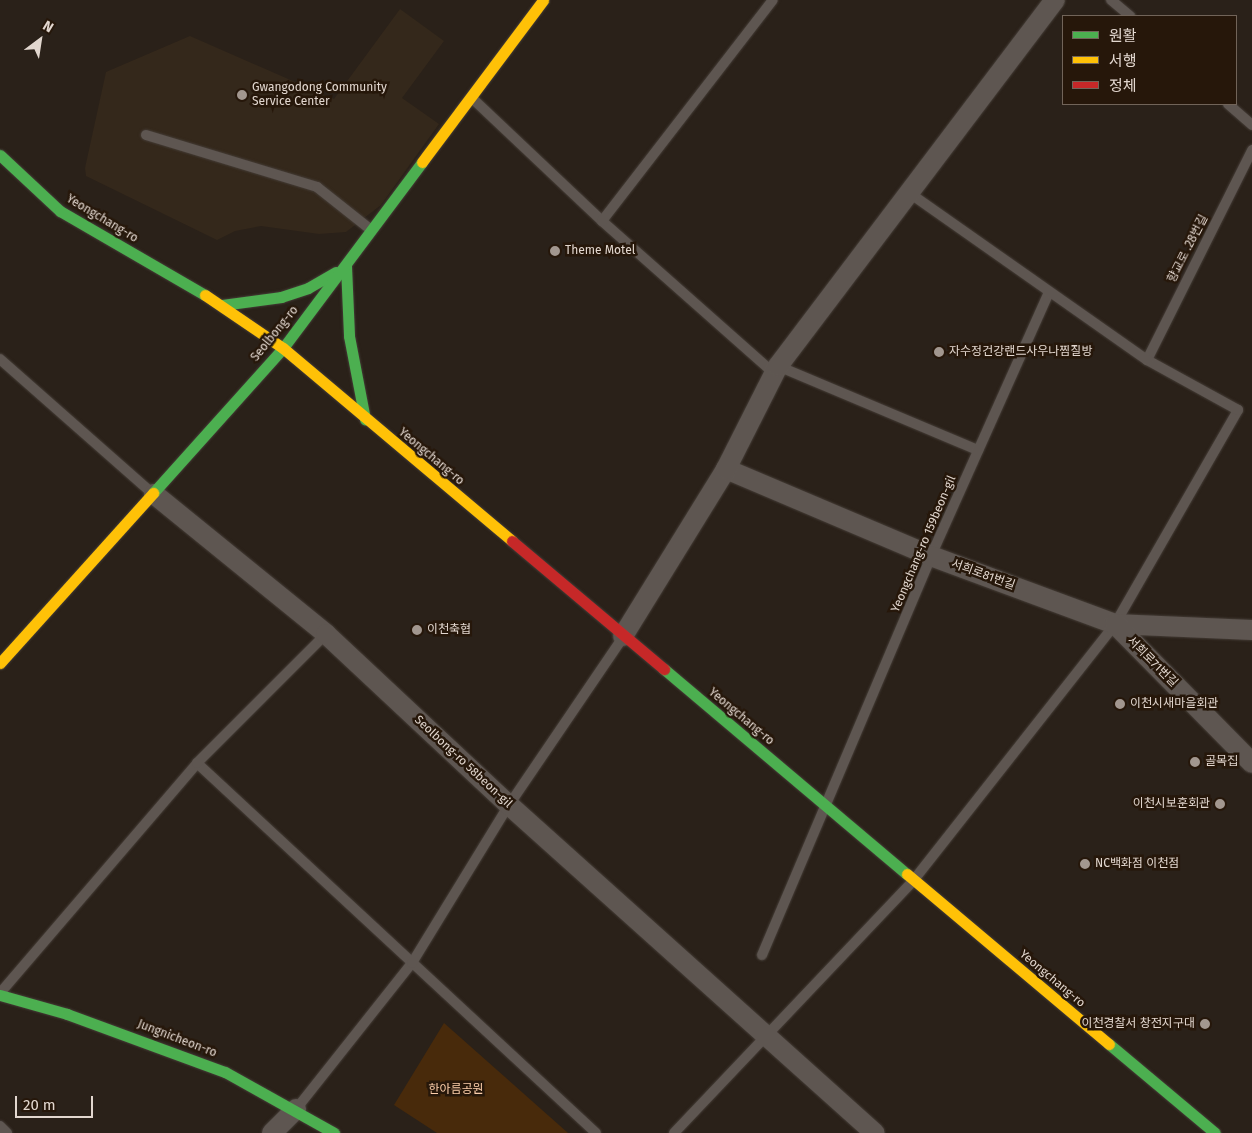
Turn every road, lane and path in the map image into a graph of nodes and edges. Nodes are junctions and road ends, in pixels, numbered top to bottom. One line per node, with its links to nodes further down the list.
1 (543, 0): 6 (street, Seolbong-ro)
2 (773, 0): 13 (lane)
3 (1055, 0): 12 (street)
4 (1111, 0): 5 (lane)
5 (1129, 15)
6 (472, 97): 13 (lane); 14 (street, Seolbong-ro)
7 (1229, 105): 8 (lane)
8 (1252, 125)
9 (146, 135): 14 (lane)
10 (1252, 150): 19 (lane, 향교로 .28번길)
11 (0, 155): 17 (street, Yeongchang-ro)
12 (911, 194): 16 (lane); 21 (street)
13 (602, 221): 21 (lane)
14 (372, 231): 15 (street, Seolbong-ro)
15 (346, 266): 17 (street); 18 (street, Seolbong-ro); 22 (street)
16 (1049, 292): 19 (lane); 23 (lane, Yeongchang-ro 159beon-gil)
17 (222, 305): 18 (street, Yeongchang-ro)
18 (282, 348): 22 (street, Yeongchang-ro); 25 (street, Seolbong-ro)
19 (1147, 360): 27 (lane)
20 (2, 364): 25 (lane)
21 (776, 369): 23 (lane); 24 (street)
22 (365, 419): 30 (street, Yeongchang-ro)
23 (978, 450): 26 (lane, Yeongchang-ro 159beon-gil)
24 (726, 469): 26 (street, 서희로81번길); 30 (street)
25 (154, 494): 29 (street, Seolbong-ro 58beon-gil); 31 (street, Seolbong-ro)
26 (931, 556): 27 (street, 서희로81번길); 35 (lane, Yeongchang-ro 159beon-gil)
27 (1115, 624): 28 (street, 서희로81번길); 33 (street, 서희로71번길); 36 (lane)
28 (1252, 630)
29 (326, 634): 32 (lane); 34 (street, Seolbong-ro 58beon-gil)
30 (624, 636): 34 (lane); 35 (street, Yeongchang-ro)
31 (0, 663)
32 (197, 762): 38 (lane); 39 (lane)
33 (1252, 763)
34 (509, 805): 38 (lane); 40 (street, Seolbong-ro 58beon-gil)
35 (826, 807): 36 (street, Yeongchang-ro); 37 (lane)
36 (913, 882): 40 (lane); 49 (street, Yeongchang-ro)
37 (762, 955)
38 (412, 963): 41 (lane); 46 (lane)
39 (0, 994): 41 (street, Jungnicheon-ro)
40 (766, 1037): 47 (lane); 48 (street, Seolbong-ro 58beon-gil)
41 (296, 1109): 44 (street); 45 (street, Jungnicheon-ro)
42 (0, 1126): 43 (lane)
43 (7, 1133)
44 (272, 1133)
45 (334, 1133)
46 (596, 1133)
47 (674, 1133)
48 (874, 1133)
49 (1215, 1133)

